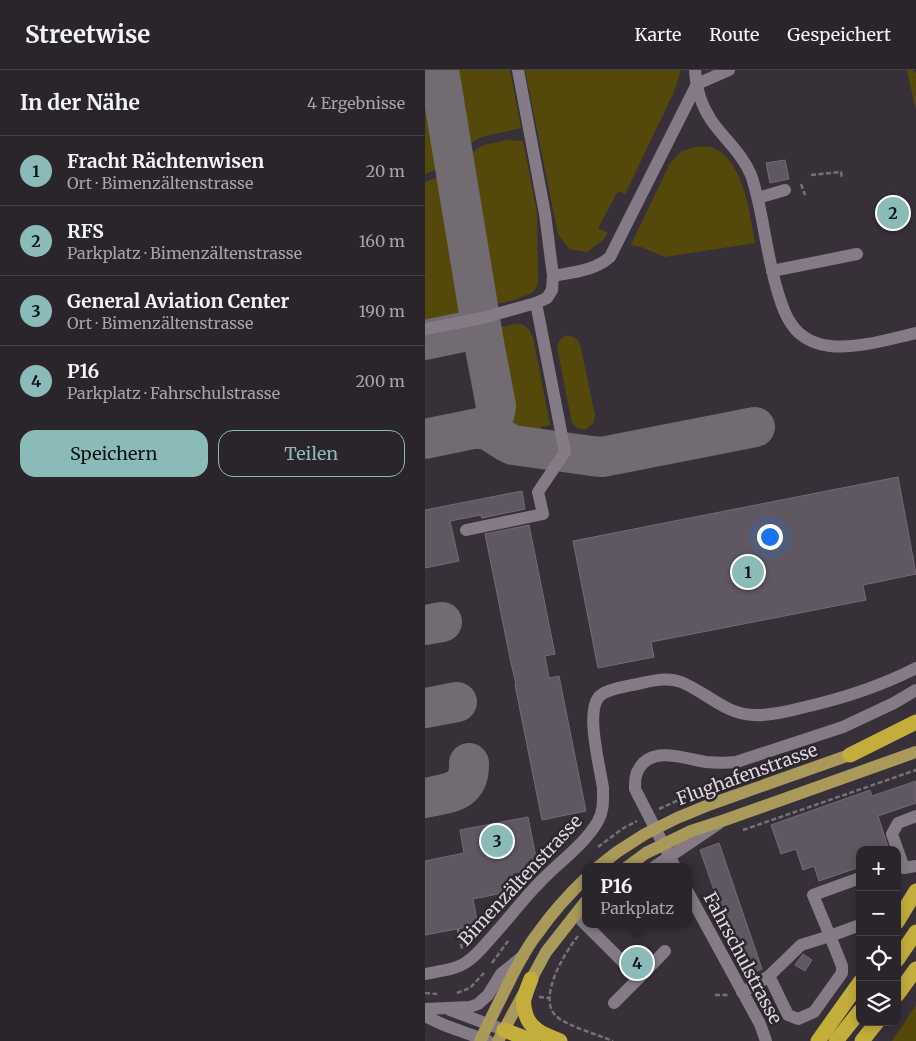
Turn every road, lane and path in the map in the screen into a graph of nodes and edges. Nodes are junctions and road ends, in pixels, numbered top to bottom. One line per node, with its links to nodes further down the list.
1 (518, 70): 13 (street)
2 (695, 70): 4 (street)
3 (729, 70): 4 (street)
4 (697, 84): 10 (street); 13 (street)
5 (811, 175): 6 (path)
6 (842, 178)
7 (801, 184): 9 (path)
8 (785, 190): 10 (street)
9 (805, 195)
10 (758, 198): 12 (street)
11 (857, 254): 12 (street)
12 (772, 271): 16 (street)
13 (553, 276): 14 (street)
14 (536, 303): 15 (street); 17 (street)
15 (425, 329)
16 (916, 333)
17 (466, 530)
18 (916, 668): 52 (street, Bimenzältenstrasse)
19 (916, 690): 31 (street)
20 (916, 722): 23 (highway)
21 (916, 730): 23 (main road, Flughafenstrasse)
22 (916, 752): 26 (main road, Flughafenstrasse)
23 (850, 755): 28 (main road, Flughafenstrasse)
24 (916, 770): 27 (path)
25 (916, 816): 32 (street)
26 (722, 821): 29 (main road, Flughafenstrasse); 30 (street)
27 (740, 830)
28 (603, 863)
29 (632, 863)
30 (660, 863)
31 (673, 863)
32 (906, 868)
33 (856, 879): 45 (street)
34 (582, 882): 50 (main road)
35 (916, 891): 38 (highway)
36 (692, 899): 60 (street, Fahrschulstrasse)
37 (582, 906): 48 (main road)
38 (901, 915)
39 (582, 923): 48 (street)
40 (582, 926): 74 (path)
41 (856, 927): 45 (street)
42 (592, 928): 55 (street)
43 (458, 929): 46 (path)
44 (916, 932): 49 (highway)
45 (830, 936): 54 (street); 54 (street)
46 (462, 949)
47 (665, 951): 55 (street)
48 (546, 952): 56 (main road)
49 (901, 954)
50 (523, 956): 64 (street); 68 (main road)
51 (916, 969): 58 (highway)
52 (425, 974)
53 (483, 974): 61 (path)
54 (769, 976): 60 (street)
55 (639, 978): 63 (street)
56 (531, 979): 70 (main road); 73 (highway)
57 (856, 988): 76 (highway)
58 (901, 990)
59 (425, 992): 62 (path)
60 (742, 992): 75 (street, Fahrschulstrasse)
61 (451, 994)
62 (445, 995)
63 (614, 1004)
64 (444, 1008): 65 (street); 68 (street)
65 (425, 1009)
66 (425, 1016): 71 (street)
67 (856, 1016): 77 (highway)
68 (487, 1024): 70 (street); 71 (main road)
69 (874, 1026): 78 (highway)
70 (501, 1035): 72 (highway)
71 (483, 1040)
72 (533, 1041)
73 (560, 1041)
74 (613, 1041)
75 (766, 1041)
76 (819, 1041)
77 (836, 1041)
78 (862, 1041)

